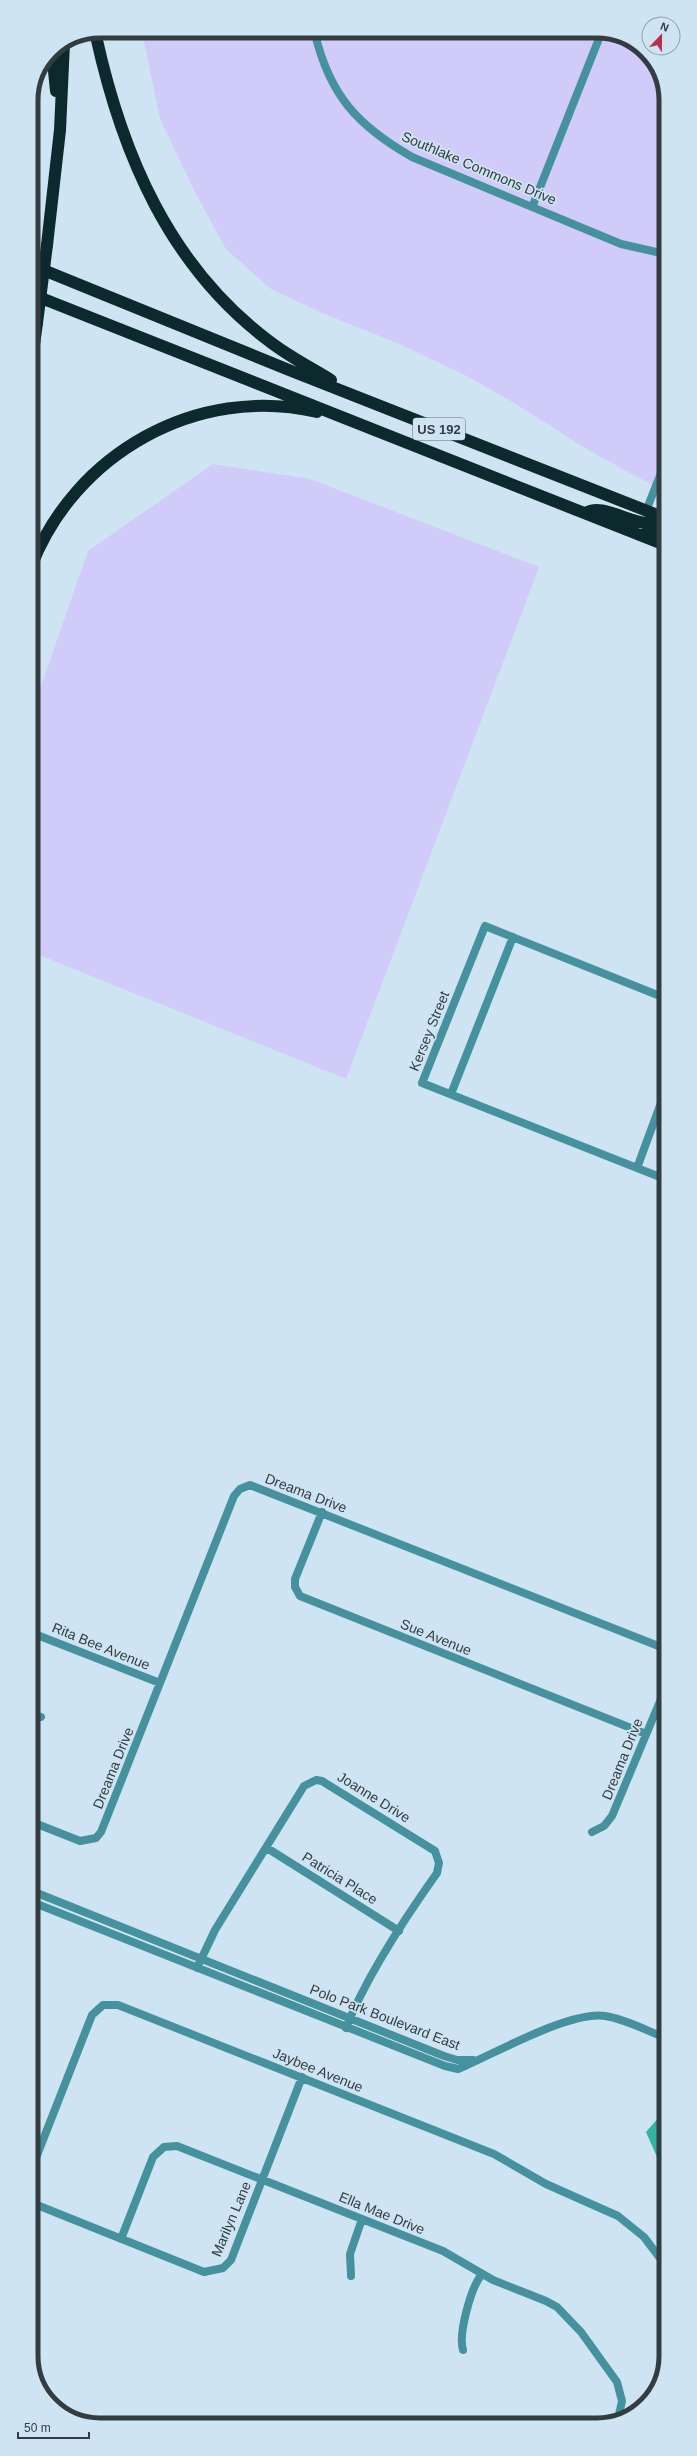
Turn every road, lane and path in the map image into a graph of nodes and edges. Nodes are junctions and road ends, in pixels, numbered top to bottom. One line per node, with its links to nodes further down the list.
1 (97, 38): 12 (highway)
2 (316, 38): 7 (street, Southlake Commons Drive)
3 (599, 38): 7 (street)
4 (64, 50): 6 (highway)
5 (53, 60): 6 (highway)
6 (60, 130): 11 (highway, bridge)
7 (533, 205): 8 (street, Southlake Commons Drive)
8 (659, 253)
9 (38, 268): 12 (highway)
10 (38, 297): 13 (highway)
11 (38, 315)
12 (359, 397): 15 (highway, US 192)
13 (388, 434): 16 (highway, US 192); 22 (highway)
14 (659, 477): 15 (street)
15 (646, 511): 17 (highway, US 192)
16 (586, 513): 18 (highway); 20 (highway, US 192)
17 (659, 515)
18 (659, 523)
19 (659, 533): 20 (highway)
20 (640, 535): 21 (highway, US 192)
21 (659, 543)
22 (38, 551)
23 (513, 937): 24 (street, Kersey Street); 25 (street); 25 (street, Kersey Street)
24 (659, 996)
25 (451, 1094): 27 (street, Kersey Street)
26 (659, 1108): 27 (street)
27 (637, 1168): 28 (street, Kersey Street)
28 (659, 1175)
29 (322, 1512): 31 (street, Dreama Drive); 32 (street, Dreama Drive); 36 (street, Sue Avenue)
30 (38, 1635): 32 (street, Rita Bee Avenue)
31 (659, 1646)
32 (160, 1683): 37 (street, Dreama Drive)
33 (659, 1703): 36 (street, Dreama Drive)
34 (38, 1716): 35 (street)
35 (41, 1717)
36 (646, 1734): 38 (street, Dreama Drive)
37 (38, 1824)
38 (592, 1832)
39 (266, 1848): 42 (street, Patricia Place); 42 (street, Joanne Drive); 43 (street, Joanne Drive)
40 (38, 1893): 43 (street, Polo Park Boulevard East)
41 (38, 1904): 44 (street, Polo Park Boulevard East)
42 (399, 1931): 45 (street, Joanne Drive)
43 (201, 1959): 44 (street, Joanne Drive); 45 (street, Polo Park Boulevard East)
44 (197, 1968): 46 (street, Polo Park Boulevard East)
45 (349, 2018): 46 (street, Joanne Drive); 48 (street, Polo Park Boulevard East)
46 (346, 2028): 48 (street, Polo Park Boulevard East)
47 (659, 2035): 48 (street)
48 (482, 2059)
49 (302, 2078): 50 (street, Jaybee Avenue); 51 (street, Marilyn Lane); 55 (street, Jaybee Avenue)
50 (38, 2153)
51 (262, 2179): 53 (street, Ella Mae Drive); 54 (street, Marilyn Lane); 54 (street, Ella Mae Drive)
52 (38, 2205): 54 (street, Marilyn Lane)
53 (362, 2219): 56 (street, Ella Mae Drive); 57 (street)
54 (121, 2239)
55 (659, 2257)
56 (482, 2274): 58 (street); 59 (street, Ella Mae Drive)
57 (351, 2276)
58 (464, 2350)
59 (619, 2414)

